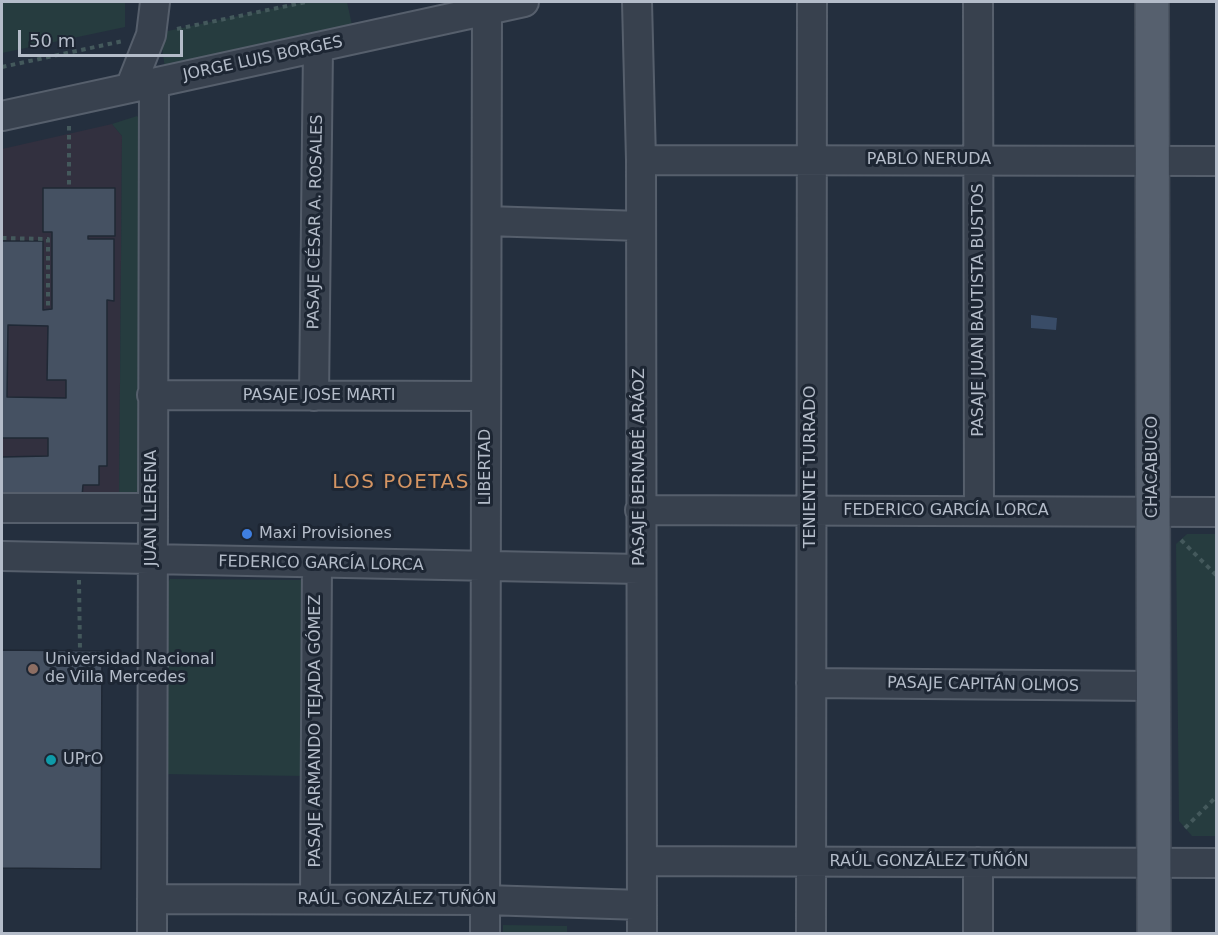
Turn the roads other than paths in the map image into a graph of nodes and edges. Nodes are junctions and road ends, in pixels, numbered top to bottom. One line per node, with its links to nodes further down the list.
1 (155, 2): 9 (street, JUAN LLERENA)
2 (524, 2): 7 (street, JORGE LUIS BORGES)
3 (637, 2): 11 (street, PASAJE BERNABÉ ARÁOZ)
4 (812, 2): 12 (street, TENIENTE TURRADO)
5 (978, 2): 13 (street, PASAJE JUAN BAUTISTA BUSTOS)
6 (1152, 2): 14 (main road, CHACABUCO)
7 (489, 6): 8 (street, JORGE LUIS BORGES); 16 (street, LIBERTAD)
8 (318, 48): 9 (street, JORGE LUIS BORGES); 19 (street, PASAJE CÉSAR A. ROSALES)
9 (142, 85): 10 (street, JORGE LUIS BORGES); 18 (street, JUAN LLERENA)
10 (2, 116)
11 (641, 160): 12 (street, PABLO NERUDA); 17 (street, PASAJE BERNABÉ ARÁOZ)
12 (811, 160): 13 (street, PABLO NERUDA); 24 (street, TENIENTE TURRADO)
13 (979, 160): 14 (street, PABLO NERUDA); 25 (street, PASAJE JUAN BAUTISTA BUSTOS)
14 (1152, 160): 15 (street, PABLO NERUDA); 26 (main road, CHACABUCO)
15 (1216, 160)
16 (487, 221): 17 (street); 20 (street, LIBERTAD)
17 (640, 226): 23 (street, PASAJE BERNABÉ ARÁOZ)
18 (152, 395): 19 (street, PASAJE JOSE MARTI); 22 (street, JUAN LLERENA)
19 (315, 396): 20 (street, PASAJE JOSE MARTI)
20 (486, 396): 31 (street, LIBERTAD)
21 (2, 508): 22 (street)
22 (152, 508): 29 (street, JUAN LLERENA)
23 (640, 510): 24 (street, FEDERICO GARCÍA LORCA); 32 (street, PASAJE BERNABÉ ARÁOZ)
24 (811, 511): 25 (street, FEDERICO GARCÍA LORCA); 33 (street, TENIENTE TURRADO)
25 (980, 511): 26 (street, FEDERICO GARCÍA LORCA)
26 (1153, 512): 27 (street, FEDERICO GARCÍA LORCA); 34 (main road, CHACABUCO)
27 (1216, 512)
28 (2, 556): 29 (street, FEDERICO GARCÍA LORCA)
29 (152, 561): 30 (street, FEDERICO GARCÍA LORCA); 40 (street, JUAN LLERENA)
30 (317, 563): 31 (street, FEDERICO GARCÍA LORCA); 41 (street, PASAJE ARMANDO TEJADA GÓMEZ)
31 (486, 566): 32 (street, FEDERICO GARCÍA LORCA); 42 (street, LIBERTAD)
32 (640, 569): 35 (street, PASAJE BERNABÉ ARÁOZ)
33 (811, 683): 34 (street, PASAJE CAPITÁN OLMOS); 36 (street, TENIENTE TURRADO)
34 (1154, 686): 38 (main road, CHACABUCO)
35 (642, 861): 36 (street, RAÚL GONZÁLEZ TUÑÓN); 43 (street, PASAJE BERNABÉ ARÁOZ)
36 (811, 862): 37 (street, RAÚL GONZÁLEZ TUÑÓN); 47 (street, TENIENTE TURRADO)
37 (978, 862): 38 (street, RAÚL GONZÁLEZ TUÑÓN); 48 (street)
38 (1154, 863): 39 (street, RAÚL GONZÁLEZ TUÑÓN); 49 (main road, CHACABUCO)
39 (1216, 863)
40 (152, 899): 41 (street, RAÚL GONZÁLEZ TUÑÓN); 44 (street, JUAN LLERENA)
41 (315, 899): 42 (street, RAÚL GONZÁLEZ TUÑÓN)
42 (485, 900): 43 (street, RAÚL GONZÁLEZ TUÑÓN); 45 (street, LIBERTAD)
43 (642, 905): 46 (street, PASAJE BERNABÉ ARÁOZ)
44 (152, 933)
45 (484, 933)
46 (642, 933)
47 (811, 933)
48 (978, 933)
49 (1154, 933)

